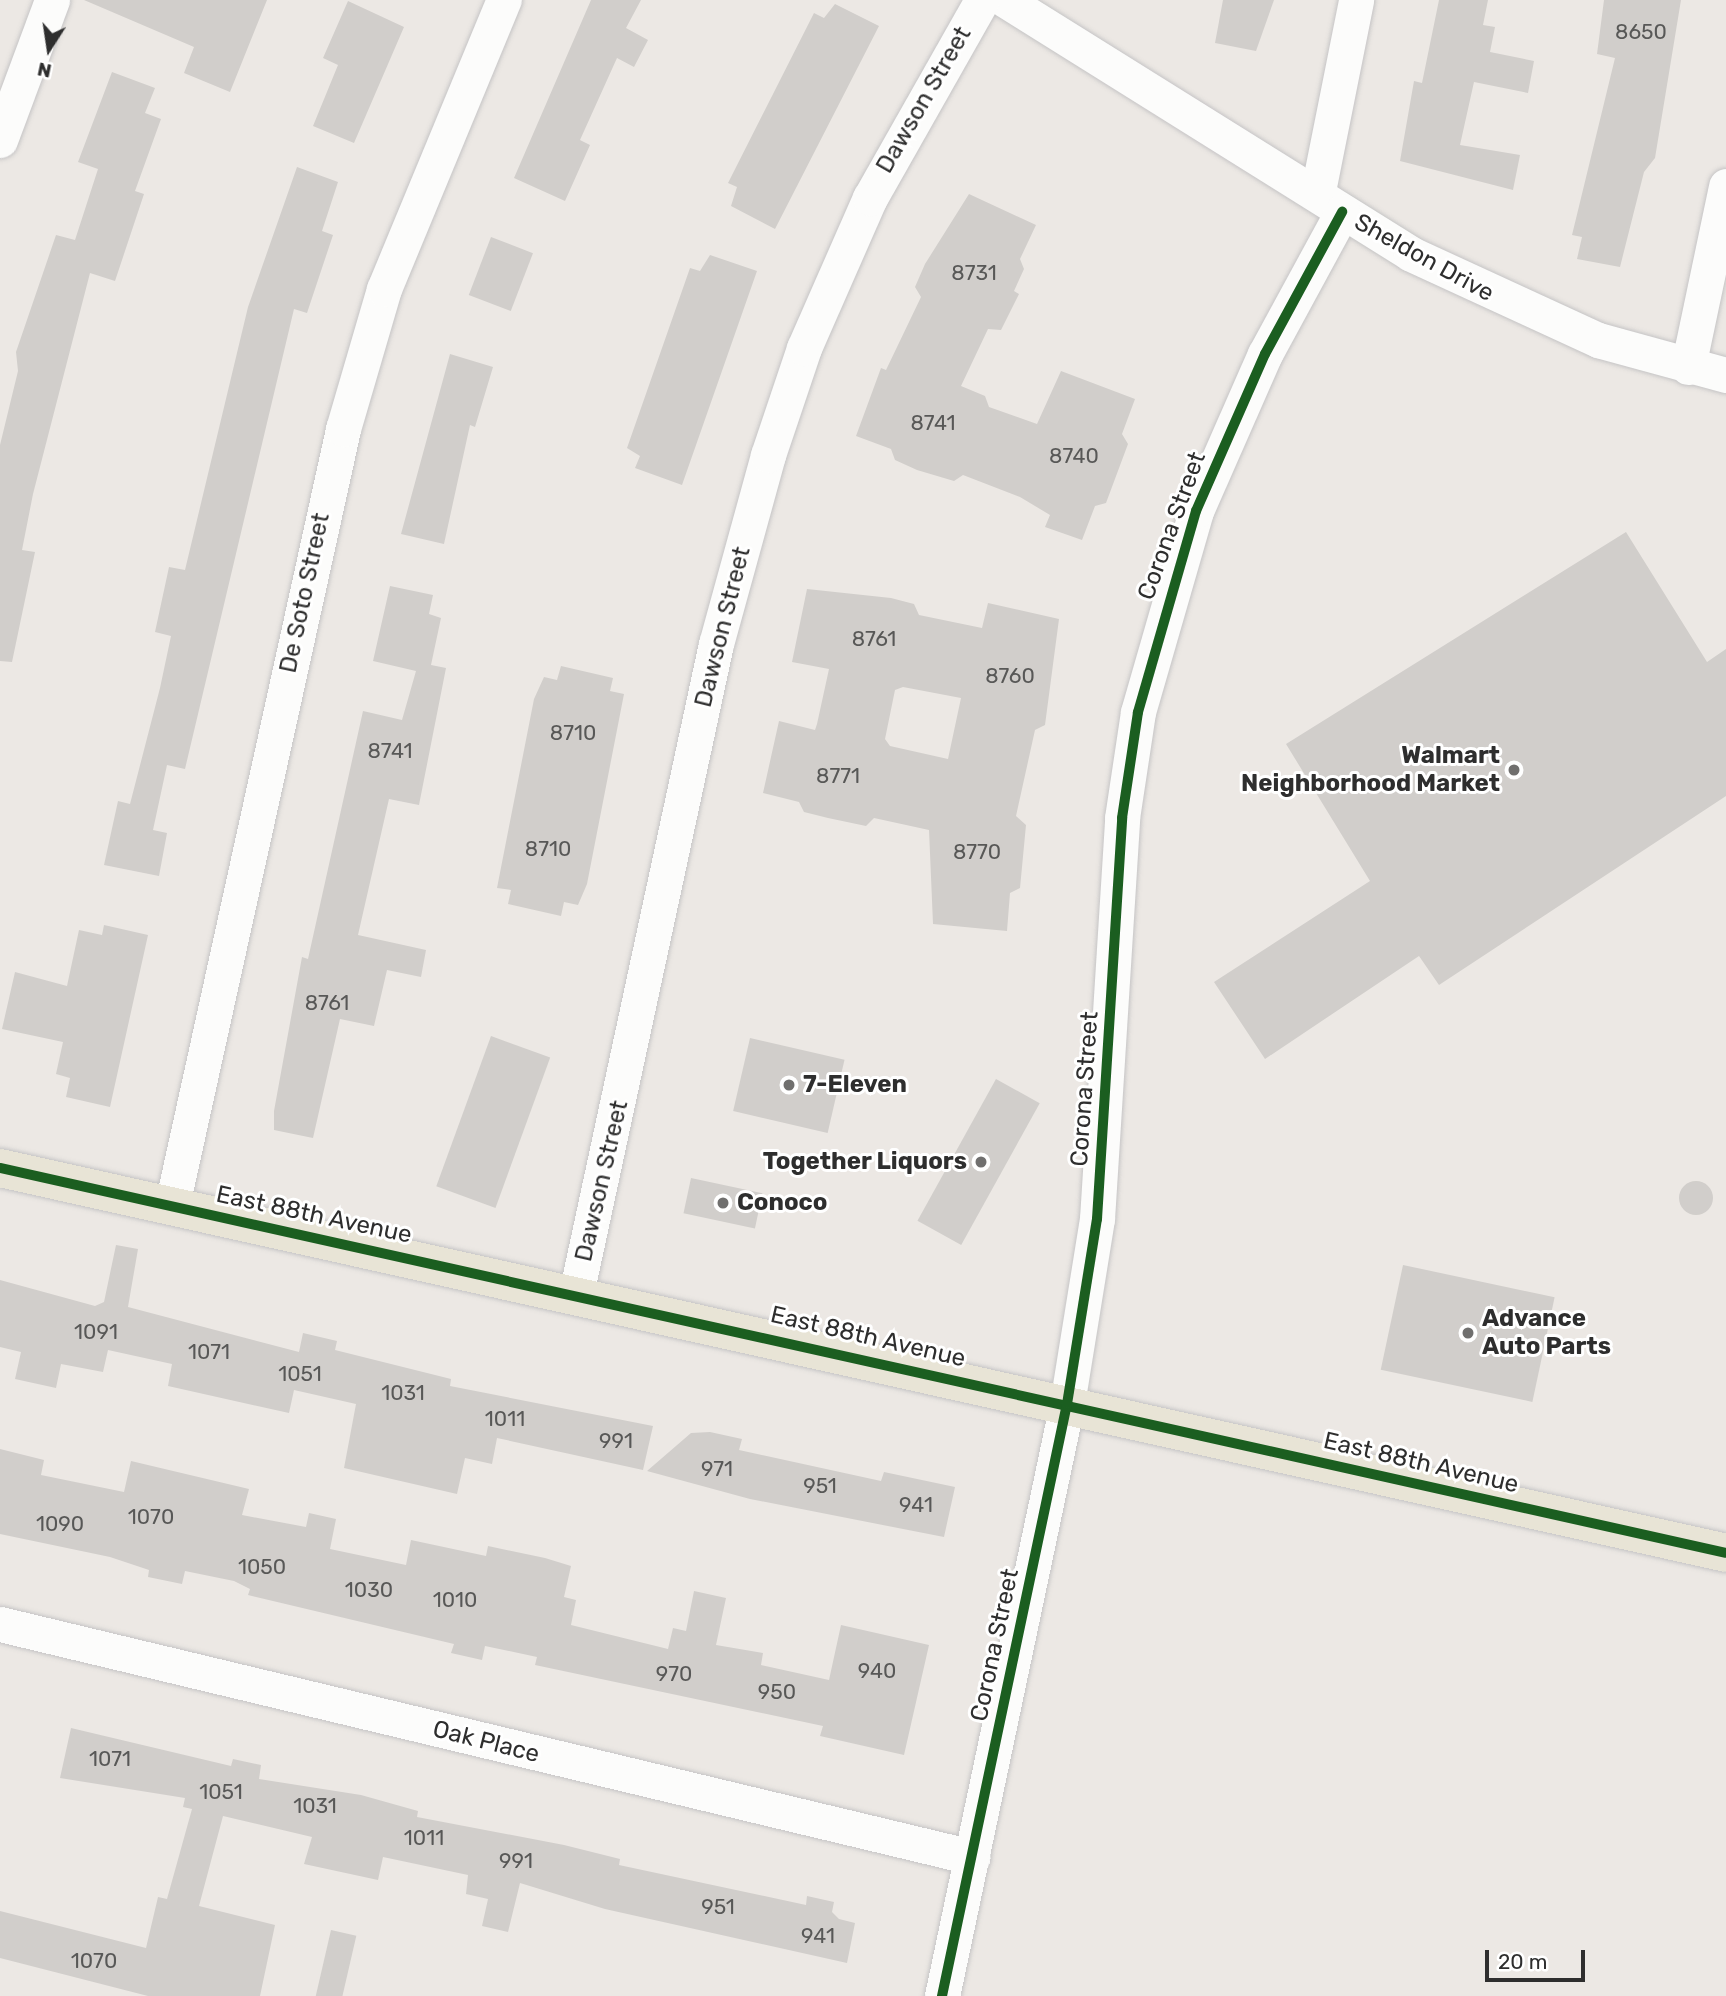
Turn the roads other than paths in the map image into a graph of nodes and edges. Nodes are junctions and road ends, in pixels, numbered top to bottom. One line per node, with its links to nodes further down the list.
1 (52, 0): 6 (street)
2 (504, 0): 12 (street, De Soto Street)
3 (982, 0): 13 (street, Dawson Street)
4 (1005, 0): 8 (street, Sheldon Drive)
5 (1356, 0): 8 (street, Corona Street)
6 (0, 140)
7 (1726, 186): 9 (street)
8 (1330, 202): 9 (street, Sheldon Drive); 14 (street, Corona Street)
9 (1688, 367): 10 (street, Sheldon Drive)
10 (1726, 375)
11 (0, 1168): 12 (main road, East 88th Avenue)
12 (172, 1205): 13 (main road, East 88th Avenue)
13 (576, 1294): 14 (main road, East 88th Avenue)
14 (1067, 1404): 15 (main road, East 88th Avenue); 17 (street, Corona Street)
15 (1726, 1553)
16 (0, 1624): 17 (street, Oak Place)
17 (972, 1857): 18 (street, Corona Street)
18 (942, 1996)

